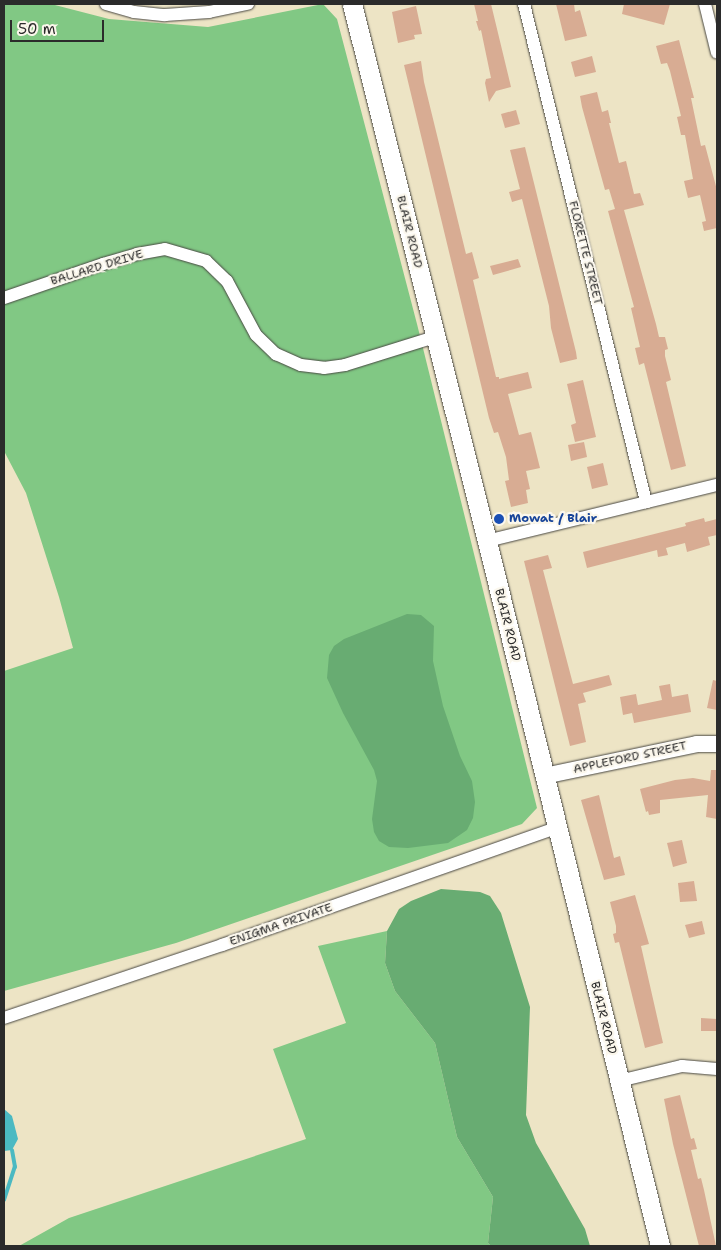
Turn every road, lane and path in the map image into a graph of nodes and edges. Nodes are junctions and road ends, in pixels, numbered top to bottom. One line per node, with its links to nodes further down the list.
1 (106, 4): 2 (street)
2 (248, 4)
3 (352, 4): 8 (main road, BLAIR ROAD)
4 (524, 4): 10 (street, FLORETTE STREET)
5 (705, 4): 6 (street)
6 (717, 53)
7 (4, 298): 8 (street, BALLARD DRIVE)
8 (435, 337): 11 (main road, BLAIR ROAD)
9 (717, 484): 10 (street)
10 (646, 502): 11 (street)
11 (487, 542): 13 (main road, BLAIR ROAD)
12 (717, 744): 13 (street, APPLEFORD STREET)
13 (544, 776): 14 (main road, BLAIR ROAD)
14 (557, 828): 15 (street, ENIGMA PRIVATE); 17 (main road, BLAIR ROAD)
15 (4, 1018)
16 (717, 1069): 17 (street)
17 (619, 1081): 18 (main road, BLAIR ROAD)
18 (660, 1246)

